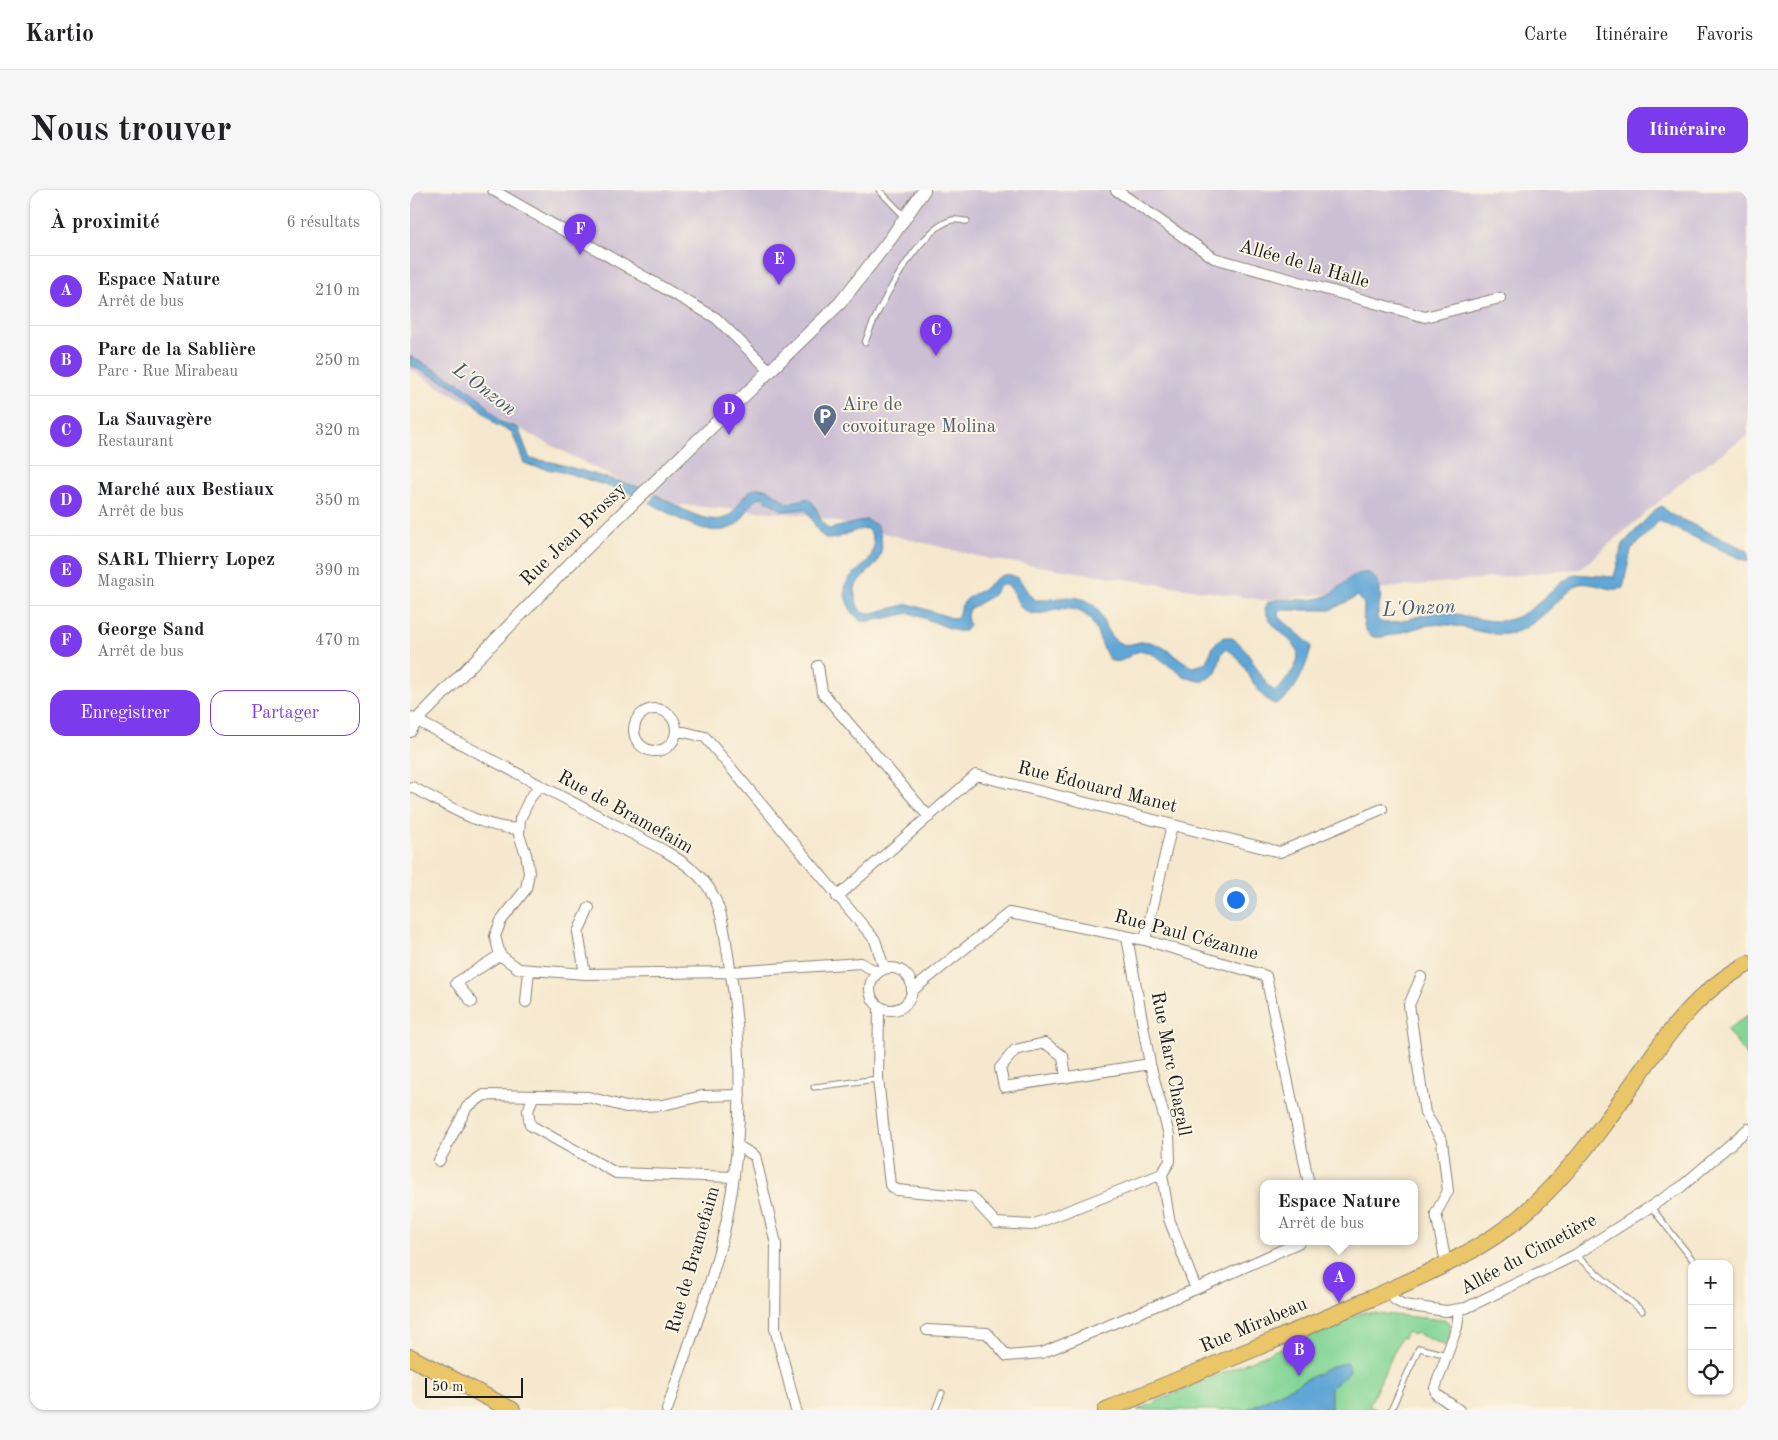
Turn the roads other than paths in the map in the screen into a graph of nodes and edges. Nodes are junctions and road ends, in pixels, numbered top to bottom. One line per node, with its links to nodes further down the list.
1 (493, 190): 9 (street)
2 (879, 190): 5 (lane)
3 (924, 190): 5 (street, Rue Jean Brossy)
4 (1116, 190): 7 (street, Allée de la Halle)
5 (905, 217): 9 (street, Rue Jean Brossy)
6 (968, 221): 8 (lane)
7 (1500, 298)
8 (865, 343)
9 (771, 372): 11 (street, Rue Jean Brossy)
10 (818, 666): 17 (street)
11 (414, 718): 13 (street, Rue Jean Brossy); 15 (street, Rue de Bramefaim)
12 (676, 730): 12 (street); 20 (street)
13 (410, 731)
14 (412, 786): 19 (street)
15 (540, 786): 19 (street); 28 (street, Rue de Bramefaim)
16 (1382, 809): 18 (street, Rue Édouard Manet)
17 (928, 817): 18 (street, Rue Édouard Manet); 20 (street, Rue Édouard Manet)
18 (1172, 825): 23 (street)
19 (519, 829): 24 (street)
20 (837, 897): 27 (street)
21 (589, 908): 29 (street)
22 (1127, 936): 23 (street, Rue Paul Cézanne); 31 (street, Rue Paul Cézanne); 35 (street, Rue Marc Chagall)
23 (1145, 940): 46 (street, Rue Paul Cézanne)
24 (500, 955): 26 (street); 32 (street)
25 (1748, 964): 51 (main road, Rue Mirabeau)
26 (529, 970): 29 (street); 33 (street)
27 (881, 970): 28 (street); 31 (street); 34 (street)
28 (731, 972): 29 (street); 39 (street, Rue de Bramefaim)
29 (585, 974)
30 (1421, 977): 51 (street)
31 (914, 989): 34 (street)
32 (472, 1002)
33 (526, 1002)
34 (879, 1008): 37 (street)
35 (1150, 1064): 36 (street); 44 (street, Rue Marc Chagall)
36 (1066, 1078): 36 (street)
37 (878, 1079): 38 (lane); 44 (street)
38 (814, 1087)
39 (740, 1095): 40 (street); 42 (street, Rue de Bramefaim)
40 (533, 1097): 43 (street); 45 (street)
41 (1748, 1129): 47 (street, Allée du Cimetière)
42 (738, 1146): 45 (street, Rue de Bramefaim); 62 (street)
43 (439, 1160)
44 (1162, 1174): 52 (street)
45 (734, 1177): 61 (street, Rue de Bramefaim)
46 (1307, 1180)
47 (1650, 1207): 49 (street, Allée du Cimetière); 50 (lane)
48 (1293, 1245): 52 (street)
49 (1575, 1255): 54 (street, Allée du Cimetière); 55 (lane)
50 (1693, 1260)
51 (1446, 1263): 53 (main road, Rue Mirabeau)
52 (1196, 1289): 56 (street)
53 (1389, 1291): 54 (street, Allée du Cimetière); 64 (main road, Rue Mirabeau)
54 (1459, 1310): 57 (street)
55 (1642, 1311)
56 (927, 1330)
57 (1447, 1355): 65 (lane); 66 (street)
58 (410, 1357): 60 (main road)
59 (942, 1394): 63 (lane)
60 (512, 1410)
61 (667, 1410)
62 (796, 1410)
63 (935, 1410)
64 (1106, 1410)
65 (1391, 1410)
66 (1459, 1410)

